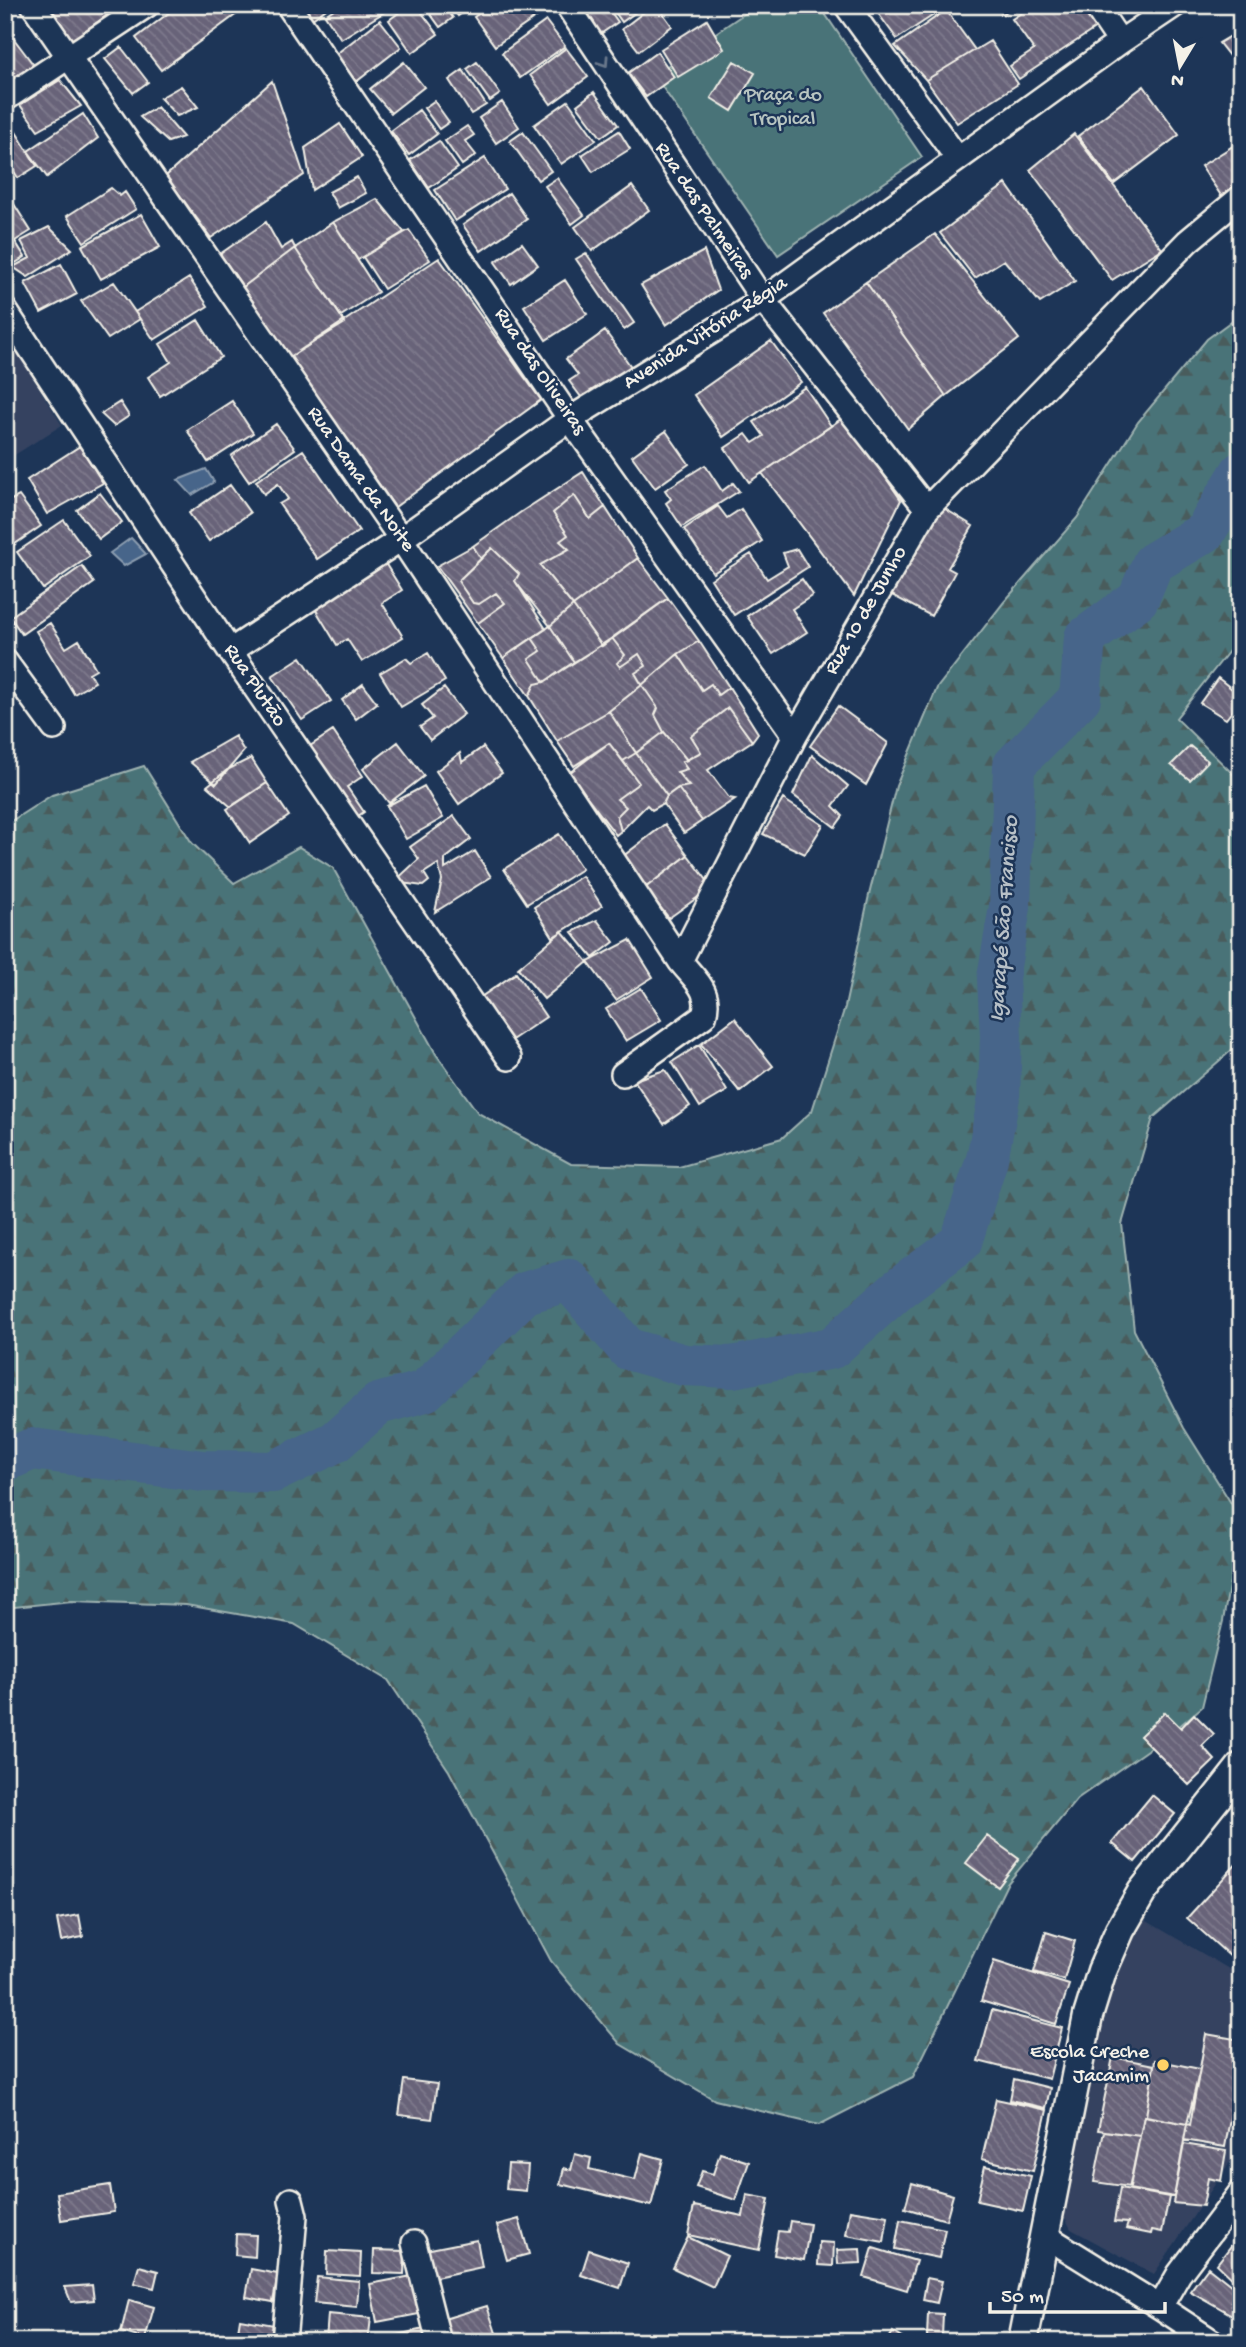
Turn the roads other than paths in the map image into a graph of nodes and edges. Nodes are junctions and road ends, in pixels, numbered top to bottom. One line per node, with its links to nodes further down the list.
1 (33, 5): 9 (street, Rua Dama da Noite)
2 (146, 5): 9 (street)
3 (288, 5): 15 (street, Rua das Oliveiras)
4 (566, 5): 13 (street, Rua das Palmeiras, one-way to 13)
5 (846, 5): 11 (street)
6 (1095, 5): 8 (street)
7 (1175, 5): 8 (street, Avenida Vitória Régia)
8 (1120, 42): 11 (street, Avenida Vitória Régia)
9 (67, 57): 10 (street); 17 (street, Rua Dama da Noite)
10 (5, 99)
11 (958, 159): 13 (street, Avenida Vitória Régia)
12 (1241, 197): 16 (street, Rua 10 de Junho)
13 (763, 300): 15 (street, Avenida Vitória Régia); 16 (street, Rua das Palmeiras)
14 (5, 310): 18 (street, Rua Plutão)
15 (570, 419): 17 (street, Avenida Vitória Régia); 21 (street, Rua das Oliveiras)
16 (927, 509): 21 (street, Rua 10 de Junho)
17 (401, 539): 18 (street, Avenida Vitória Régia); 22 (street, Rua Dama da Noite)
18 (230, 651): 23 (street, Rua Plutão)
19 (5, 661): 20 (street)
20 (54, 728)
21 (795, 736): 22 (street, Rua 10 de Junho)
22 (680, 961): 24 (street)
23 (509, 1058)
24 (622, 1074)
25 (1241, 1767): 28 (street)
26 (1241, 2192): 30 (street)
27 (291, 2200): 31 (street)
28 (1044, 2235): 30 (street); 33 (street)
29 (414, 2243): 32 (street)
30 (1160, 2306): 34 (street)
31 (284, 2342)
32 (439, 2342)
33 (1023, 2342)
34 (1213, 2342)

